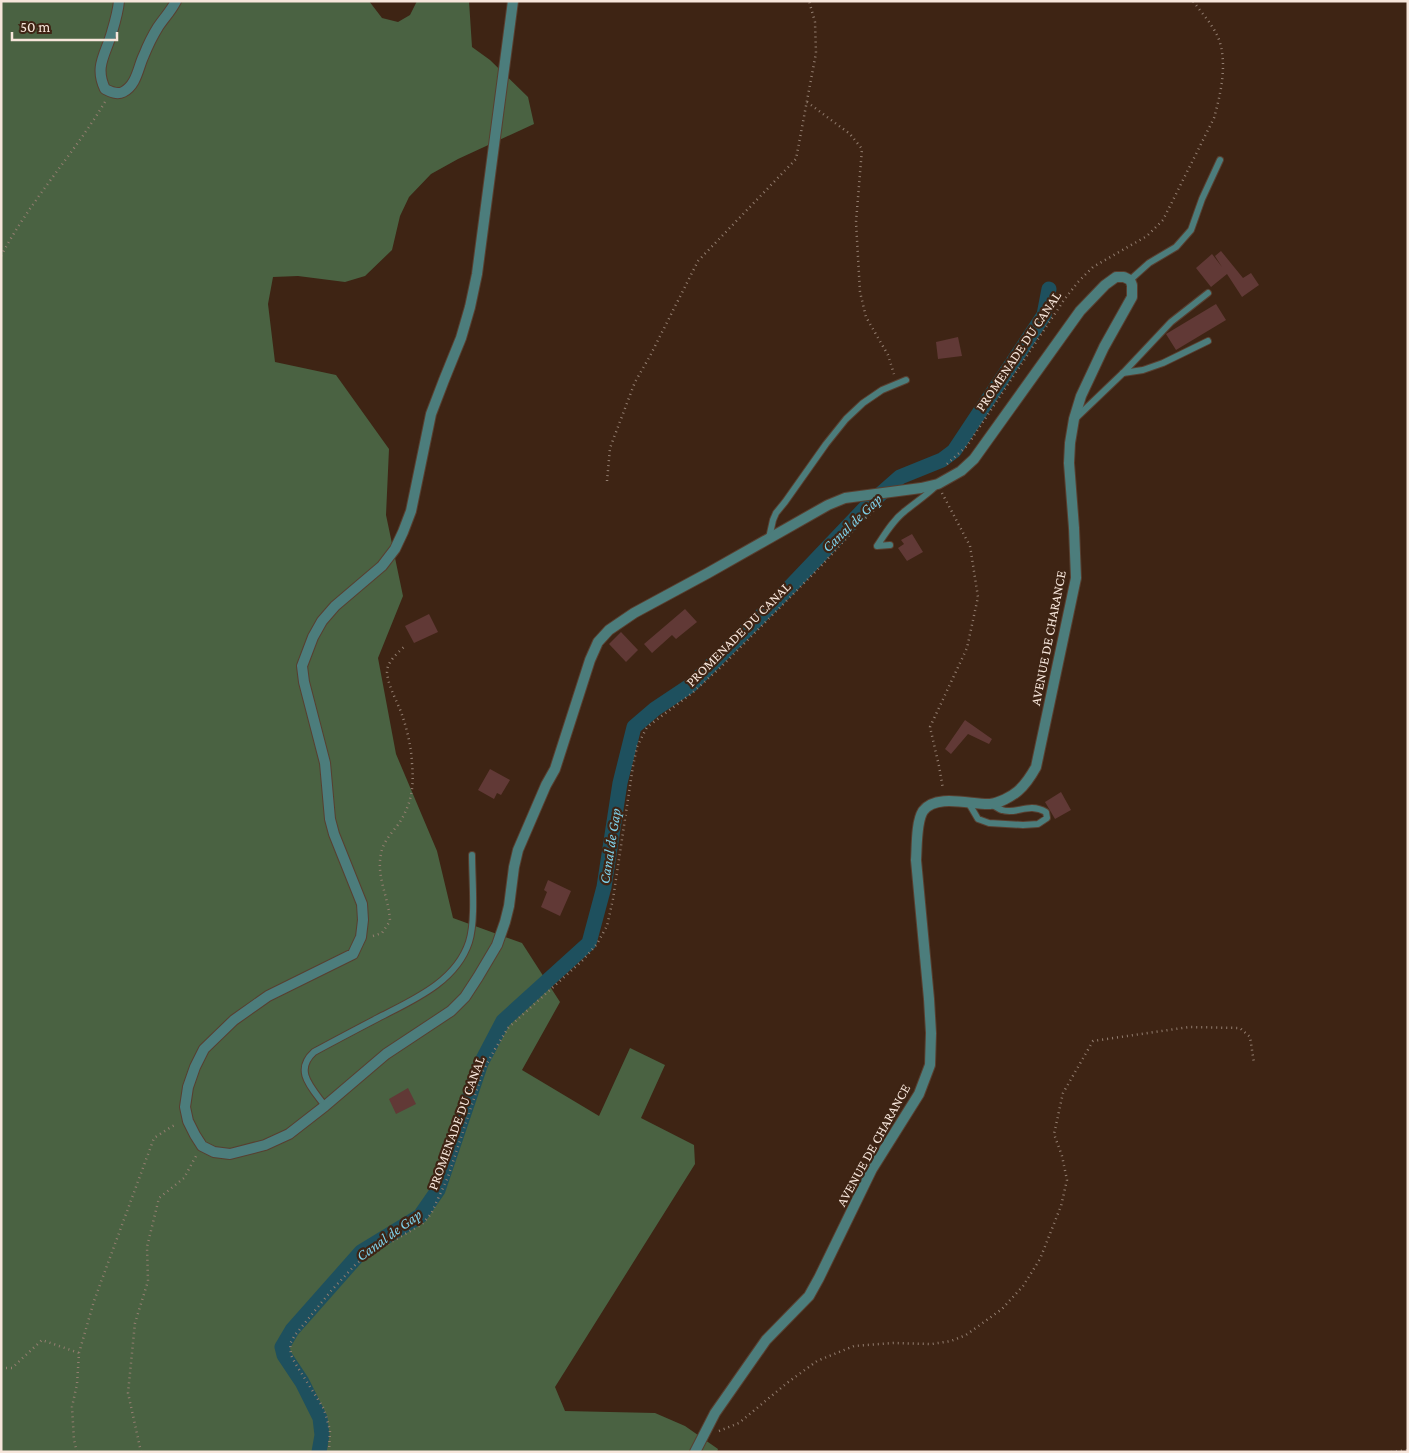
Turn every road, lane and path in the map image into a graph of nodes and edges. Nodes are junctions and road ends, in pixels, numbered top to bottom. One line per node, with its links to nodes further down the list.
1 (120, 1): 6 (street)
2 (176, 1): 6 (street)
3 (513, 1): 28 (street)
4 (809, 1): 7 (path)
5 (1193, 1): 17 (path, PROMENADE DU CANAL)
6 (111, 92): 9 (path)
7 (807, 102): 15 (path); 18 (path)
8 (1220, 160): 10 (lane)
9 (1, 256)
10 (1130, 280): 16 (street, AVENUE DE CHARANCE); 19 (street)
11 (1208, 293): 13 (lane)
12 (1208, 341): 13 (lane)
13 (1123, 373): 16 (lane)
14 (906, 380): 15 (lane)
15 (897, 384): 21 (lane)
16 (1074, 419): 26 (street, AVENUE DE CHARANCE)
17 (947, 464)
18 (607, 481)
19 (938, 484): 21 (street); 22 (lane); 24 (path)
20 (882, 504): 39 (path, PROMENADE DU CANAL)
21 (769, 538): 30 (street)
22 (890, 545)
23 (406, 645): 28 (path)
24 (944, 801): 25 (street, AVENUE DE CHARANCE); 35 (street, AVENUE DE CHARANCE)
25 (968, 802): 26 (street, AVENUE DE CHARANCE); 26 (lane)
26 (991, 804)
27 (472, 854): 30 (lane)
28 (361, 937): 31 (street)
29 (1254, 1063): 35 (path)
30 (326, 1106): 32 (street)
31 (188, 1120): 32 (street); 33 (path)
32 (202, 1146): 38 (path)
33 (80, 1353): 34 (path); 37 (path)
34 (1, 1368)
35 (705, 1431): 40 (street, AVENUE DE CHARANCE)
36 (1408, 1450): 41 (path)
37 (77, 1452)
38 (141, 1452)
39 (329, 1452)
40 (695, 1452)
41 (1391, 1452)

